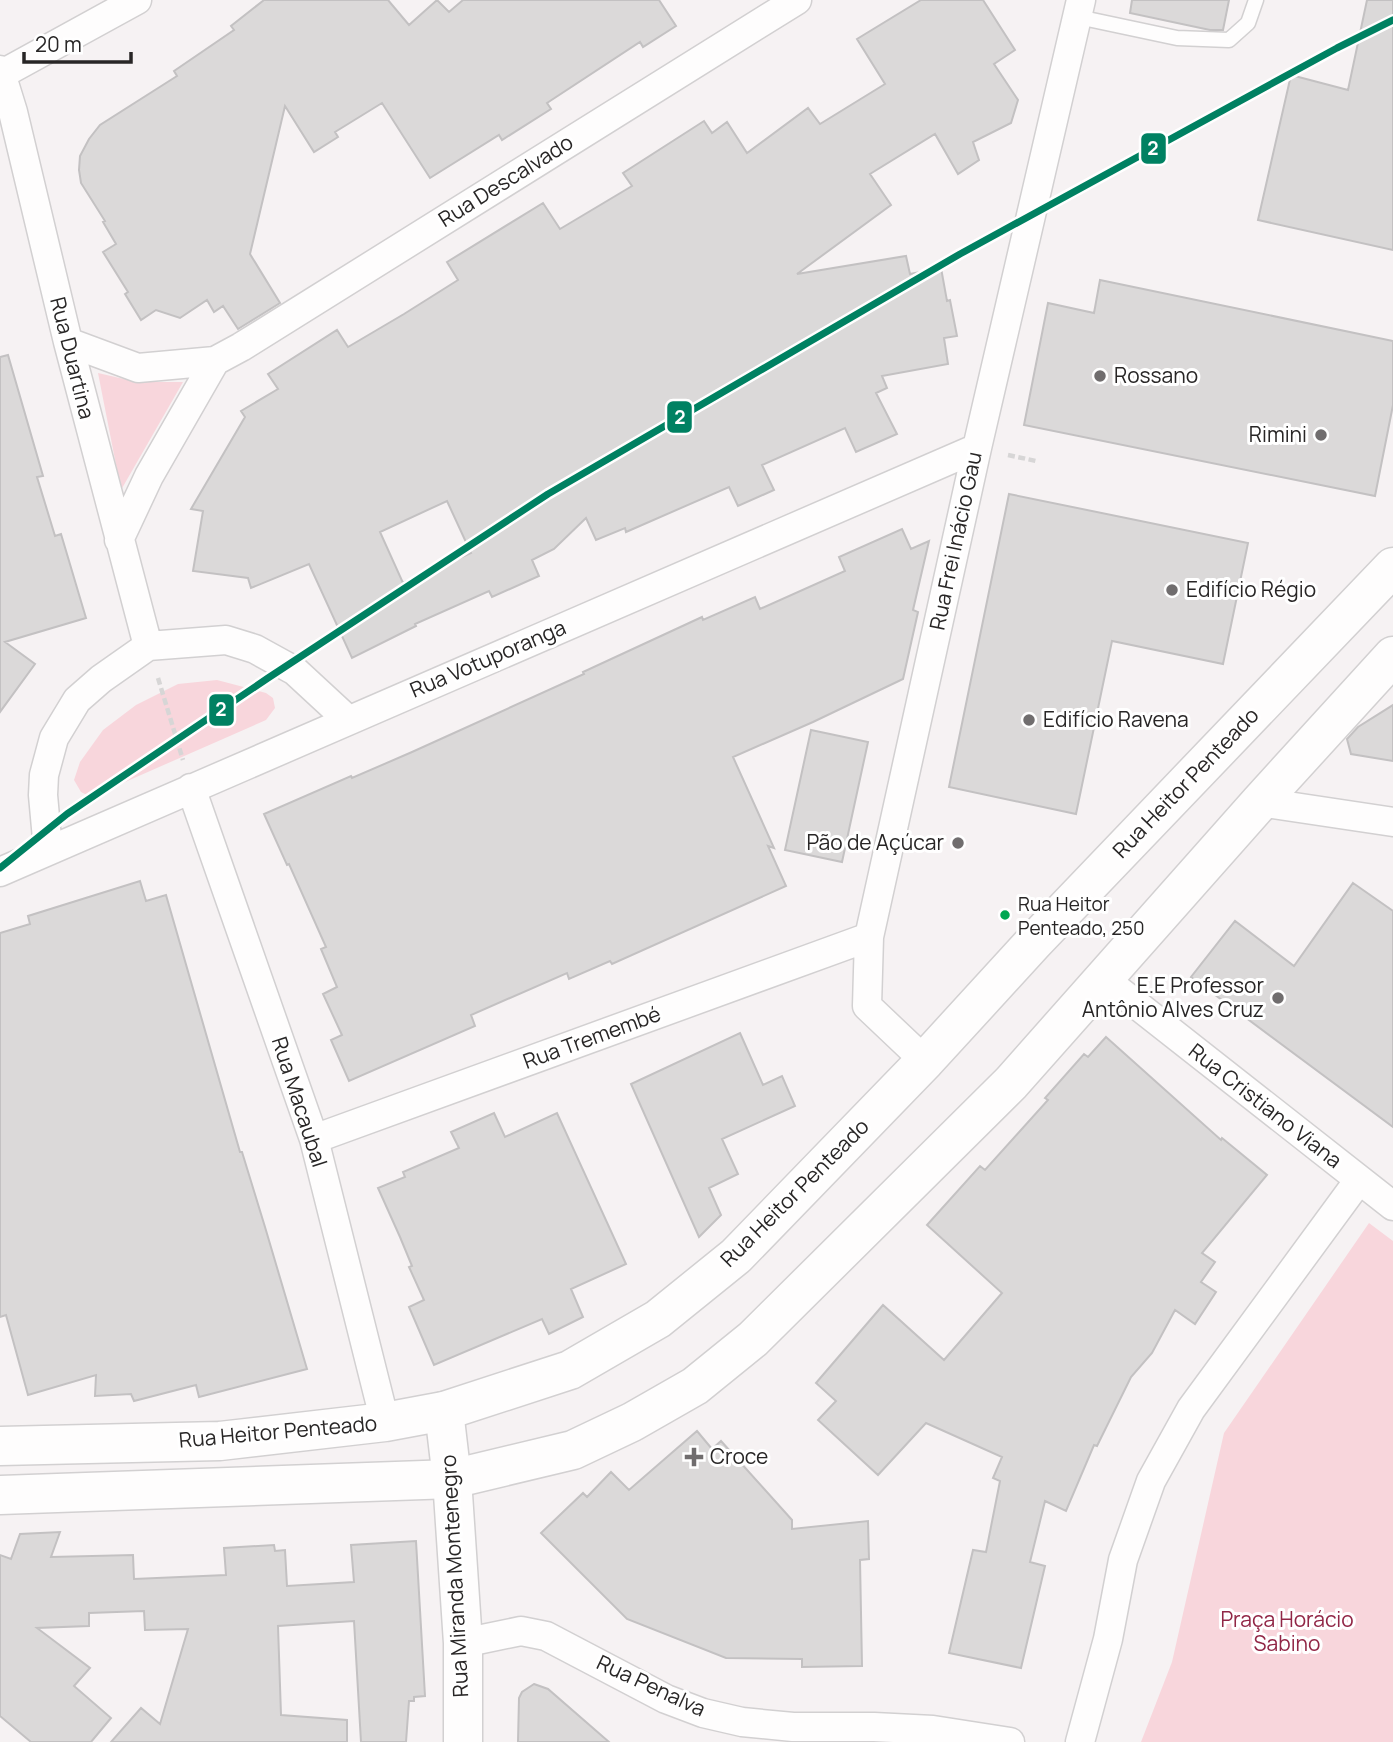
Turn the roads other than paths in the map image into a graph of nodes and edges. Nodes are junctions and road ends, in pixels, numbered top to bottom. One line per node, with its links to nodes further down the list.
1 (137, 0): 5 (street)
2 (797, 0): 7 (street, Rua Descalvado)
3 (1256, 0): 4 (lane)
4 (1079, 8): 8 (street, Rua Frei Inácio Gau)
5 (1, 72): 6 (street, Rua Duartina)
6 (68, 342): 7 (street, Rua Descalvado); 9 (street, Rua Duartina)
7 (215, 361): 9 (street, Rua Descalvado)
8 (977, 448): 13 (street, Rua Votuporanga); 19 (street, Rua Frei Inácio Gau)
9 (119, 540): 11 (street, Rua Duartina)
10 (1393, 566): 21 (main road, Rua Heitor Penteado)
11 (148, 646): 13 (street); 17 (street)
12 (1393, 656): 15 (main road)
13 (348, 720): 14 (street, Rua Votuporanga)
14 (191, 788): 17 (street, Rua Votuporanga); 22 (street, Rua Macaubal)
15 (1260, 802): 16 (street); 20 (main road)
16 (1393, 822)
17 (48, 850): 18 (street, Rua Votuporanga)
18 (0, 872)
19 (869, 937): 21 (street, Rua Frei Inácio Gau); 22 (street, Rua Tremembé)
20 (1104, 979): 23 (street, Rua Cristiano Viana); 28 (main road)
21 (925, 1061): 25 (main road, Rua Heitor Penteado)
22 (314, 1139): 26 (street, Rua Macaubal)
23 (1359, 1180): 24 (street, Rua Cristiano Viana); 33 (street)
24 (1393, 1206)
25 (444, 1410): 26 (main road, Rua Heitor Penteado); 28 (main road, Rua Miranda Montenegro)
26 (385, 1422): 27 (main road, Rua Heitor Penteado)
27 (0, 1446)
28 (452, 1479): 29 (main road); 30 (main road, Rua Miranda Montenegro)
29 (0, 1495)
30 (463, 1643): 31 (main road, Rua Miranda Montenegro); 32 (street, Rua Penalva)
31 (463, 1742)
32 (1010, 1742)
33 (1080, 1742)

